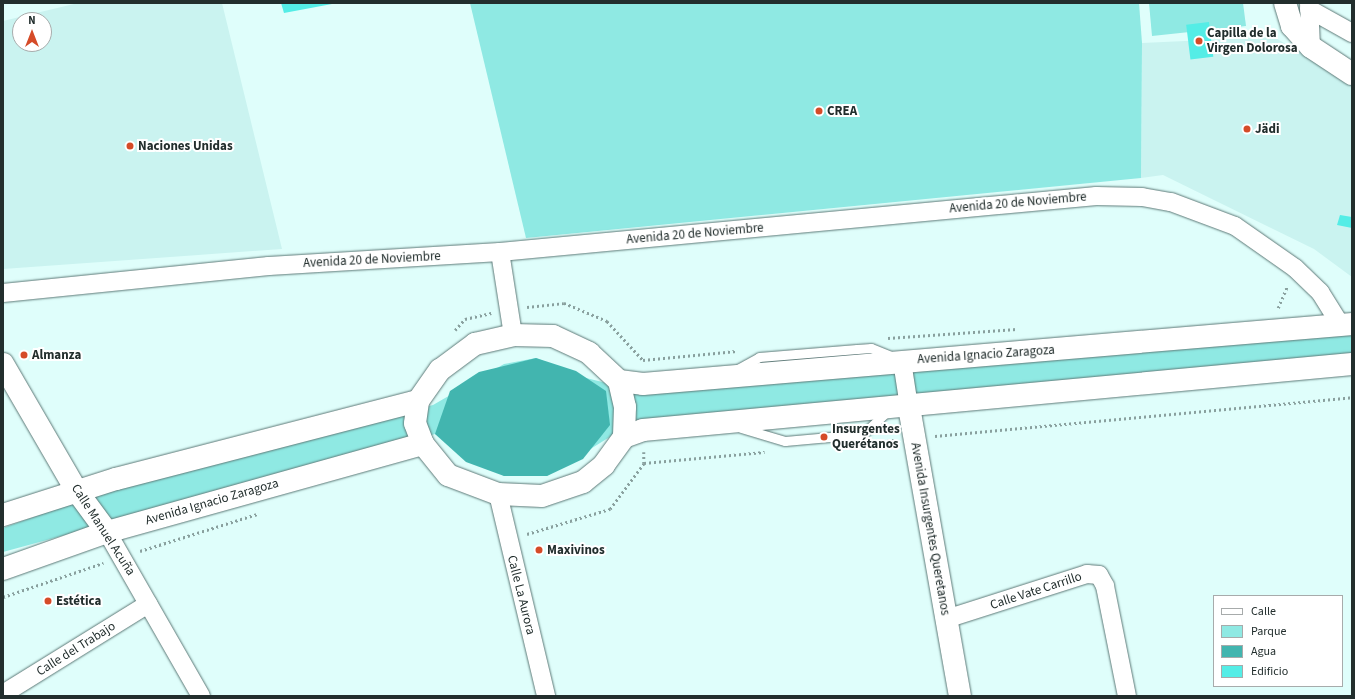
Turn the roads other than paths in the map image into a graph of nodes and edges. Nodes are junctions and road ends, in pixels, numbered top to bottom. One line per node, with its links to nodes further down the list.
1 (1285, 3): 4 (main road)
2 (1309, 6): 3 (street); 4 (street)
3 (1352, 33)
4 (1311, 47): 5 (main road)
5 (1352, 74)
6 (500, 252): 7 (street, Avenida 20 de Noviembre); 8 (street, Avenida 20 de Noviembre); 9 (street)
7 (3, 293)
8 (1347, 325): 10 (main road, Avenida Ignacio Zaragoza)
9 (513, 335): 13 (main road); 14 (main road)
10 (902, 361): 13 (main road, Avenida Ignacio Zaragoza); 15 (street, Avenida Insurgentes Queretanos)
11 (3, 364): 18 (main road, Calle Manuel Acuña)
12 (1352, 364): 15 (main road)
13 (620, 381): 16 (main road)
14 (418, 401): 17 (main road); 18 (main road)
15 (899, 408): 16 (main road); 24 (main road, Avenida Insurgentes Queretanos)
16 (624, 437): 19 (main road)
17 (423, 444): 19 (main road); 21 (main road, Avenida Ignacio Zaragoza)
18 (76, 490): 20 (main road); 21 (main road, Calle Manuel Acuña)
19 (498, 494): 27 (street, Calle La Aurora)
20 (3, 515)
21 (107, 532): 22 (main road, Avenida Ignacio Zaragoza); 23 (street, Calle Manuel Acuña)
22 (3, 569)
23 (148, 604): 25 (street, Calle del Trabajo); 26 (street, Calle Manuel Acuña)
24 (946, 619): 28 (main road, Avenida Insurgentes Queretanos); 29 (street, Calle Vate Carrillo)
25 (3, 694)
26 (201, 696)
27 (546, 696)
28 (960, 696)
29 (1127, 696)

